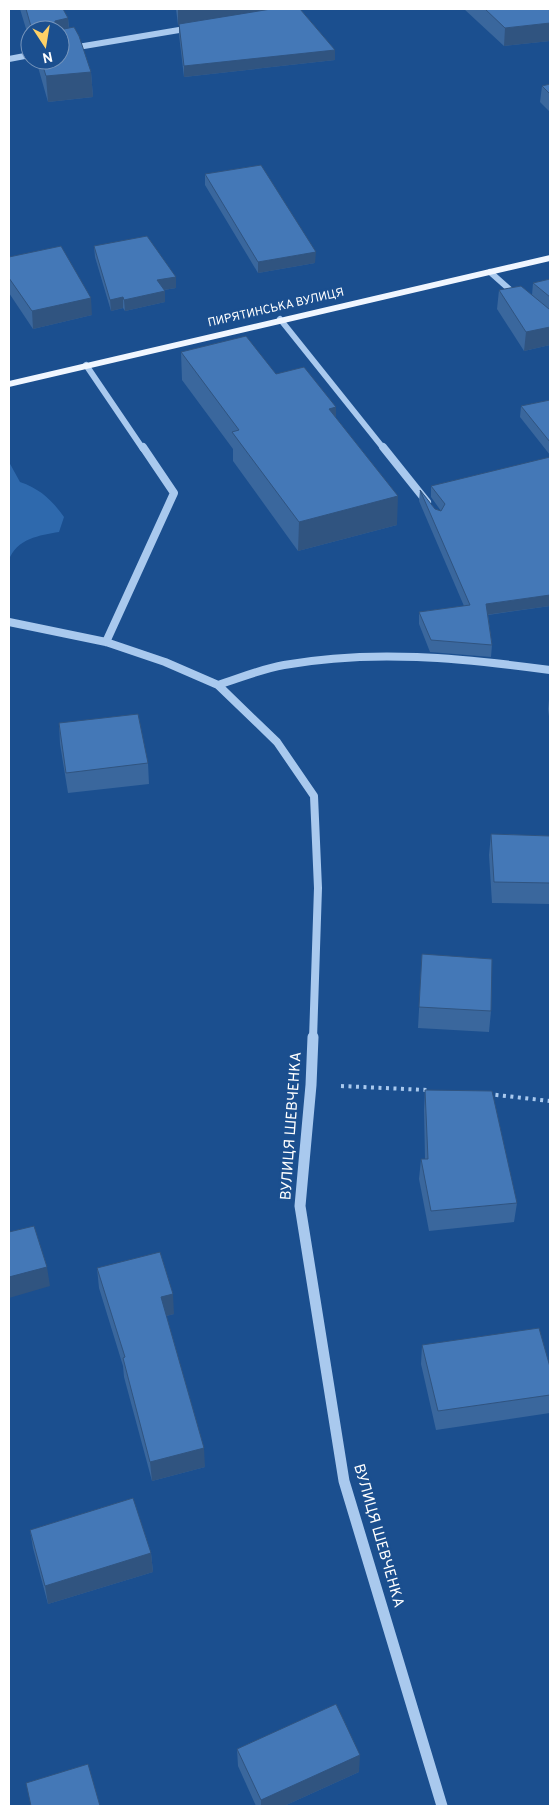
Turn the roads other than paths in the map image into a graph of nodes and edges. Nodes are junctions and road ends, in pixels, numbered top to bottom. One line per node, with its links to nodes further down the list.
1 (202, 26): 2 (street)
2 (70, 48)
3 (550, 258): 4 (main road, ПИРЯТИНСЬКА ВУЛИЦЯ)
4 (490, 272): 5 (street); 6 (main road, ПИРЯТИНСЬКА ВУЛИЦЯ)
5 (523, 300)
6 (280, 320): 7 (main road, ПИРЯТИНСЬКА ВУЛИЦЯ); 9 (street)
7 (86, 365): 8 (main road, ПИРЯТИНСЬКА ВУЛИЦЯ); 11 (street)
8 (9, 384)
9 (432, 509)
10 (9, 622): 11 (street, ВУЛИЦЯ ШЕВЧЕНКА)
11 (106, 642): 13 (street, ВУЛИЦЯ ШЕВЧЕНКА)
12 (550, 670): 13 (street)
13 (218, 685): 14 (street, ВУЛИЦЯ ШЕВЧЕНКА)
14 (442, 1806)

